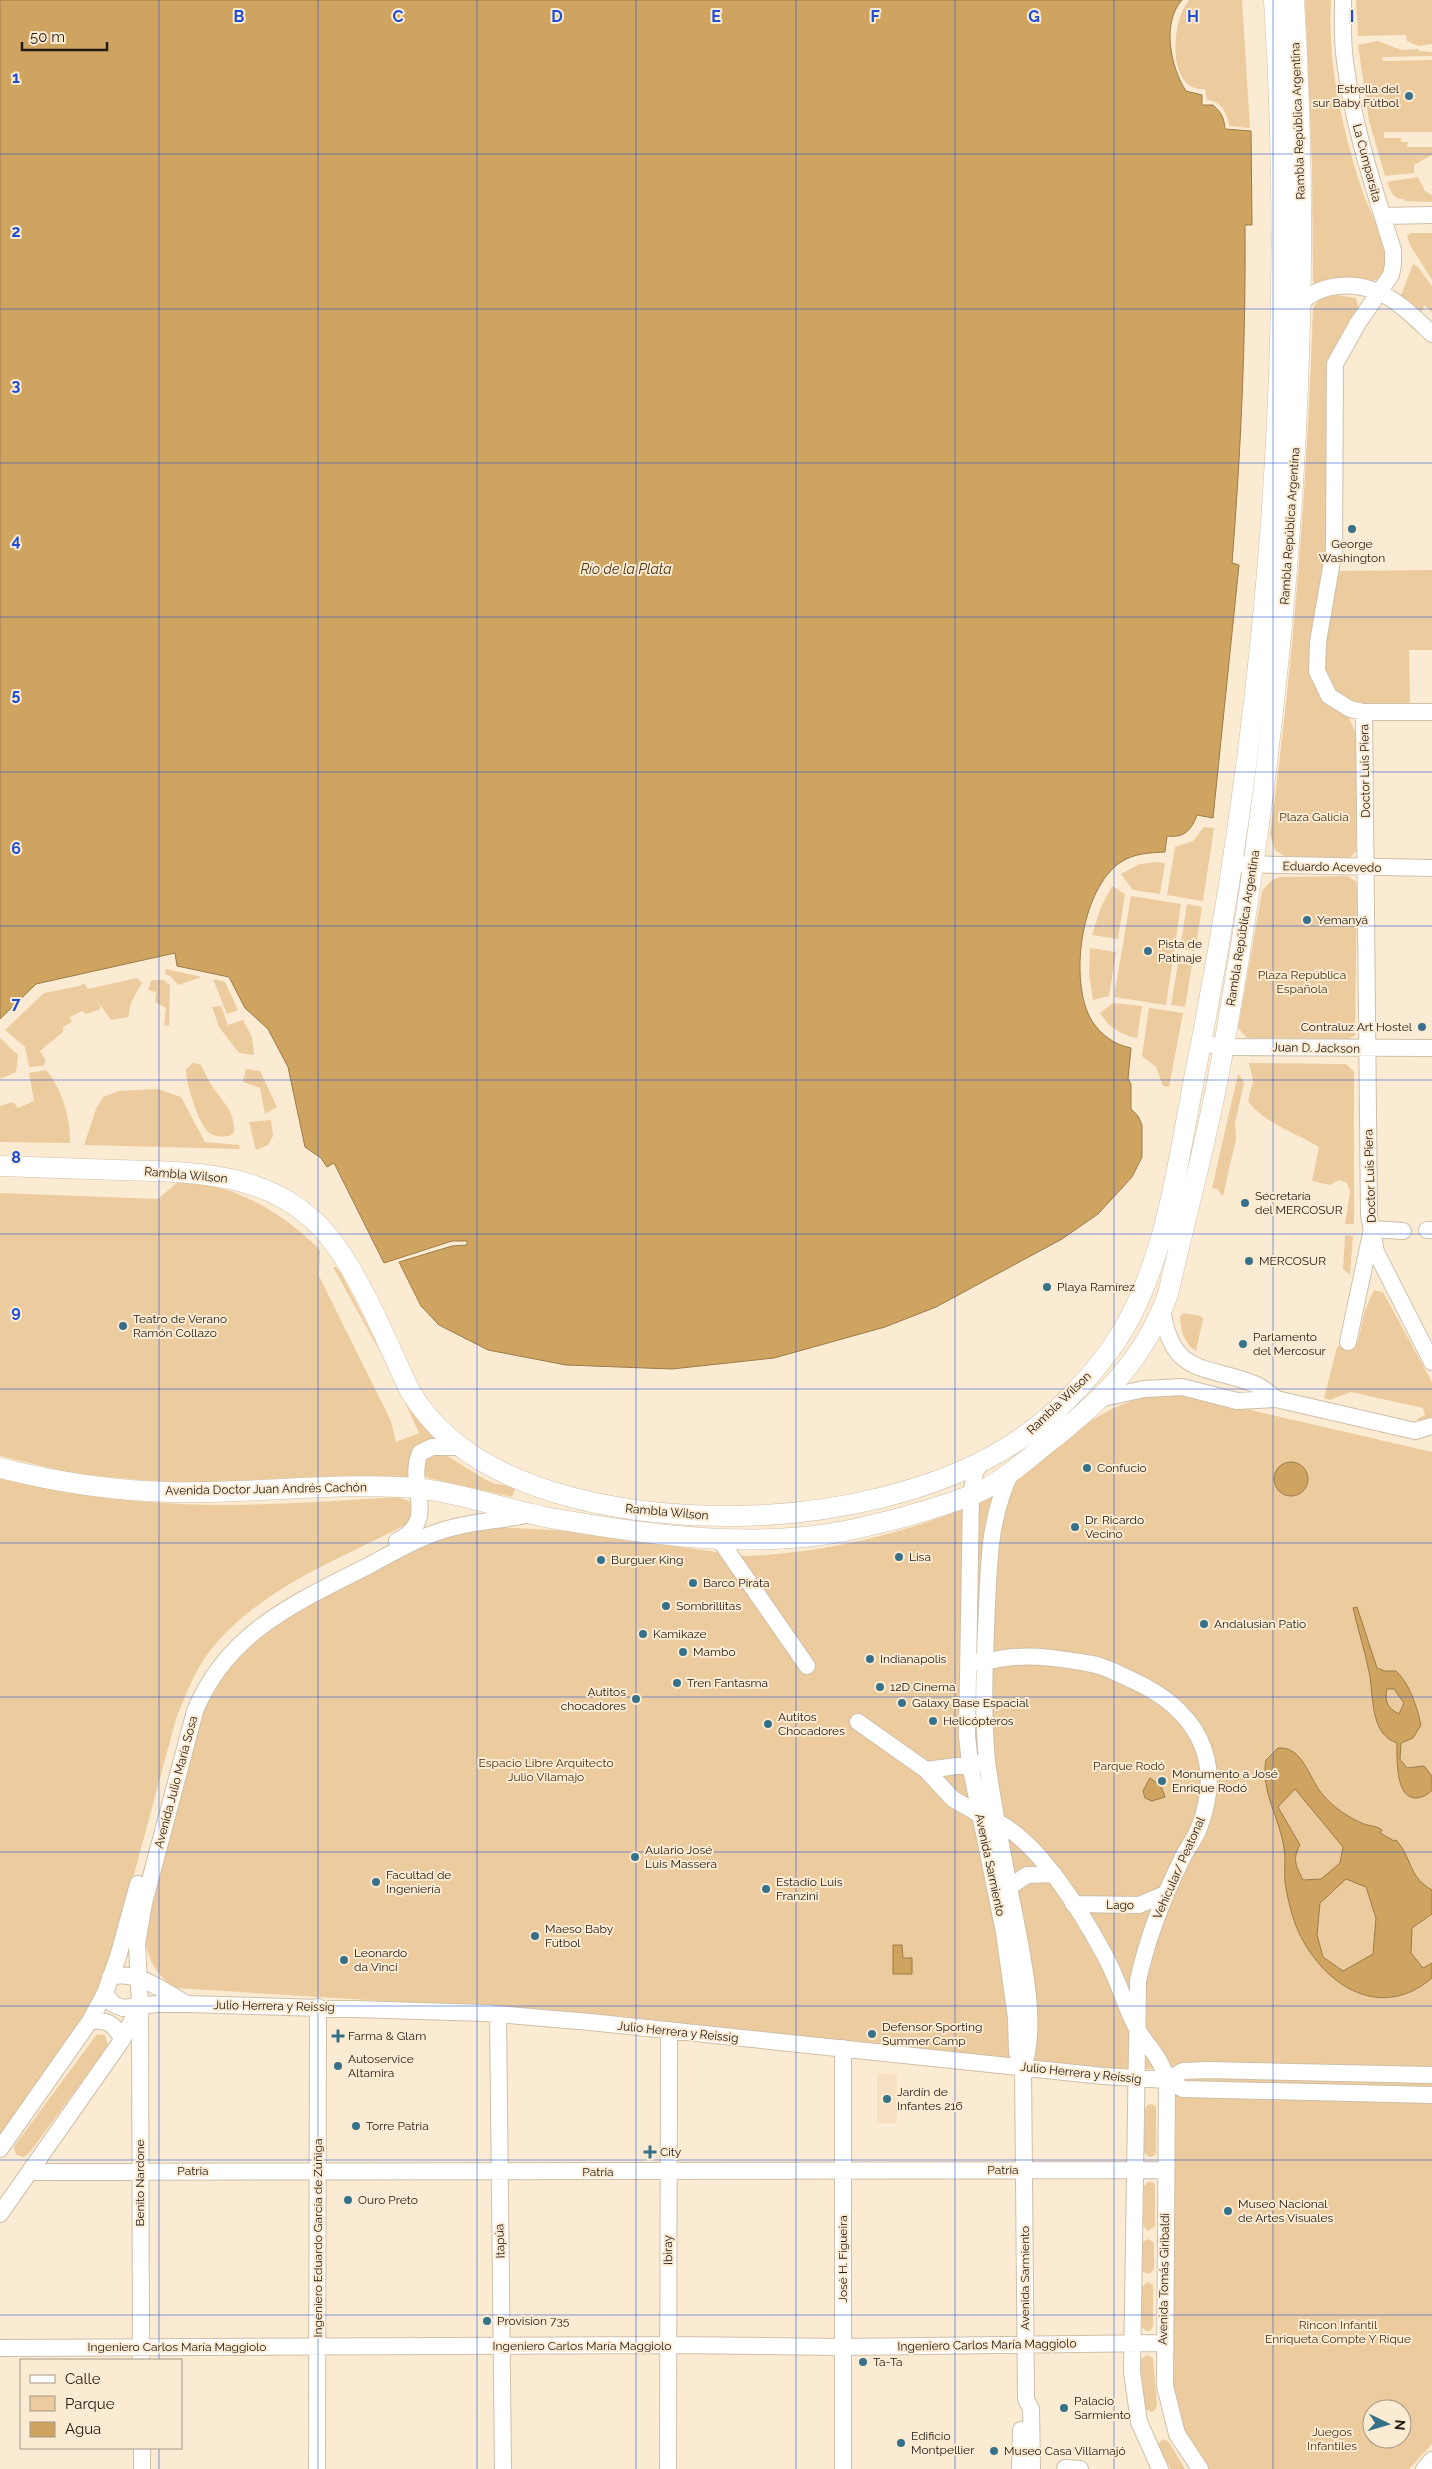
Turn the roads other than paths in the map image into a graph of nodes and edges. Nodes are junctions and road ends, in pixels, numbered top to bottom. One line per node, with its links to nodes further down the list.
1 (1274, 0): 11 (main road, Rambla República Argentina)
2 (1294, 0): 7 (main road, Rambla República Argentina)
3 (1343, 0): 5 (street, La Cumparsita)
4 (1432, 214): 5 (street)
5 (1383, 216): 6 (street, La Cumparsita)
6 (1380, 293): 7 (street); 8 (street); 9 (street, Doctor Luis Piera)
7 (1300, 304): 12 (main road, Rambla República Argentina)
8 (1432, 334)
9 (1364, 712): 10 (street); 13 (street, Doctor Luis Piera)
10 (1432, 712)
11 (1232, 864): 12 (street, Eduardo Acevedo); 15 (main road, Rambla República Argentina)
12 (1254, 865): 13 (street, Eduardo Acevedo); 16 (main road, Rambla República Argentina)
13 (1366, 868): 14 (street, Eduardo Acevedo); 18 (street, Doctor Luis Piera)
14 (1432, 868)
15 (1201, 1043): 16 (street, Juan D. Jackson); 33 (main road, Rambla Wilson)
16 (1224, 1047): 18 (street, Juan D. Jackson); 22 (main road, Rambla Wilson)
17 (1432, 1048): 18 (street, Juan D. Jackson)
18 (1366, 1049): 20 (street, Doctor Luis Piera)
19 (0, 1166): 32 (main road, Rambla Wilson)
20 (1372, 1229): 21 (street); 23 (street, Doctor Luis Piera); 24 (street, Doctor Luis Piera)
21 (1403, 1230)
22 (1162, 1309): 25 (street); 27 (main road, Rambla Wilson)
23 (1348, 1342)
24 (1432, 1362)
25 (1211, 1372): 26 (street); 28 (street)
26 (1204, 1393): 27 (street); 28 (street)
27 (1102, 1398): 35 (main road, Rambla Wilson)
28 (1276, 1399): 30 (street)
29 (1432, 1426): 30 (street)
30 (1415, 1431): 31 (street)
31 (1432, 1439)
32 (464, 1447): 33 (main road, Rambla Wilson); 36 (street, Avenida Julio María Sosa)
33 (983, 1460): 37 (street, Avenida Sarmiento)
34 (0, 1468): 36 (main road, Avenida Doctor Juan Andrés Cachón)
35 (1010, 1472): 37 (main road, Rambla Wilson); 41 (street, Avenida Sarmiento)
36 (418, 1489): 38 (main road, Avenida Doctor Juan Andrés Cachón); 53 (street, Avenida Julio María Sosa)
37 (971, 1495): 39 (main road, Rambla Wilson); 40 (street, Avenida Sarmiento)
38 (532, 1514): 39 (main road, Rambla Wilson); 54 (street, Avenida Julio María Sosa)
39 (719, 1539): 42 (street)
40 (968, 1662): 41 (street); 45 (street, Avenida Sarmiento)
41 (985, 1663): 44 (street, Avenida Sarmiento); 51 (street, Vehicular/ Peatonal)
42 (807, 1666)
43 (858, 1722): 46 (street)
44 (987, 1761): 45 (street); 48 (street, Avenida Sarmiento)
45 (970, 1764): 46 (street); 47 (street, Avenida Sarmiento)
46 (926, 1770): 47 (street)
47 (979, 1814): 65 (street, Avenida Sarmiento)
48 (997, 1822): 49 (street); 50 (street, Avenida Sarmiento)
49 (1054, 1874): 50 (street); 52 (street)
50 (1009, 1887): 65 (street, Avenida Sarmiento)
51 (1165, 1894): 52 (street, Lago); 61 (street, Vehicular/ Peatonal)
52 (1072, 1904): 61 (street)
53 (110, 1977): 54 (street, Julio Herrera y Reissig); 55 (street, Avenida Julio María Sosa)
54 (139, 1978): 56 (street, Julio Herrera y Reissig); 57 (street, Avenida Julio María Sosa)
55 (105, 1993): 57 (street, Julio Herrera y Reissig); 60 (street, Avenida Julio María Sosa)
56 (188, 2004): 57 (street, Julio Herrera y Reissig); 58 (street, Julio Herrera y Reissig)
57 (140, 2005): 63 (street, Avenida Julio María Sosa); 77 (street, Benito Nardone)
58 (318, 2007): 59 (street, Julio Herrera y Reissig); 75 (street, Ingeniero Eduardo García de Zúñiga)
59 (498, 2014): 62 (street, Julio Herrera y Reissig); 78 (street, Itapúa)
60 (90, 2022): 63 (street); 70 (street, Avenida Julio María Sosa)
61 (1137, 2030): 67 (street, Vehicular/ Peatonal); 68 (street)
62 (669, 2031): 64 (street, Julio Herrera y Reissig); 79 (street, Ibiray)
63 (122, 2040): 76 (street, Avenida Julio María Sosa)
64 (843, 2048): 65 (street, Julio Herrera y Reissig); 71 (street, José H. Figueira)
65 (1023, 2068): 67 (street, Julio Herrera y Reissig); 72 (street, Avenida Sarmiento)
66 (1432, 2075): 68 (street, Julio Herrera y Reissig)
67 (1137, 2079): 68 (street, Julio Herrera y Reissig); 73 (street)
68 (1167, 2080): 69 (street, Julio Herrera y Reissig); 74 (street, Avenida Tomás Giribaldi)
69 (1432, 2095)
70 (0, 2150)
71 (843, 2170): 72 (street, Patria); 79 (street, Patria); 87 (street, José H. Figueira)
72 (1024, 2170): 73 (street, Patria); 83 (street, Avenida Sarmiento)
73 (1134, 2170): 74 (street, Patria); 81 (street)
74 (1166, 2170): 82 (street, Avenida Tomás Giribaldi)
75 (319, 2171): 77 (street, Patria); 78 (street, Patria); 86 (street, Ingeniero Eduardo García de Zúñiga)
76 (31, 2172): 77 (street, Patria); 80 (street, Avenida Julio María Sosa)
77 (140, 2172): 89 (street, Benito Nardone)
78 (498, 2172): 79 (street, Patria); 85 (street, Itapúa)
79 (667, 2172): 84 (street, Ibiray)
80 (0, 2214)
81 (1132, 2343): 82 (street, Ingeniero Carlos María Maggiolo); 83 (street, Ingeniero Carlos María Maggiolo); 100 (street)
82 (1163, 2343): 101 (street, Avenida Tomás Giribaldi)
83 (1026, 2344): 87 (street, Ingeniero Carlos María Maggiolo); 90 (street, Avenida Sarmiento)
84 (670, 2345): 85 (street, Ingeniero Carlos María Maggiolo); 87 (street, Ingeniero Carlos María Maggiolo); 96 (street, Ibiray)
85 (503, 2346): 86 (street, Ingeniero Carlos María Maggiolo); 95 (street, Itapúa)
86 (318, 2347): 89 (street, Ingeniero Carlos María Maggiolo); 94 (street, Ingeniero Eduardo García de Zúñiga)
87 (843, 2347): 97 (street, José H. Figueira)
88 (0, 2348): 89 (street, Ingeniero Carlos María Maggiolo)
89 (141, 2354)
90 (1026, 2399): 98 (street, Avenida Sarmiento); 99 (street, Avenida Sarmiento)
91 (142, 2449): 93 (street)
92 (1432, 2460): 102 (street)
93 (142, 2469)
94 (318, 2469)
95 (503, 2469)
96 (668, 2469)
97 (843, 2469)
98 (1020, 2469)
99 (1032, 2469)
100 (1160, 2469)
101 (1200, 2469)
102 (1424, 2469)

